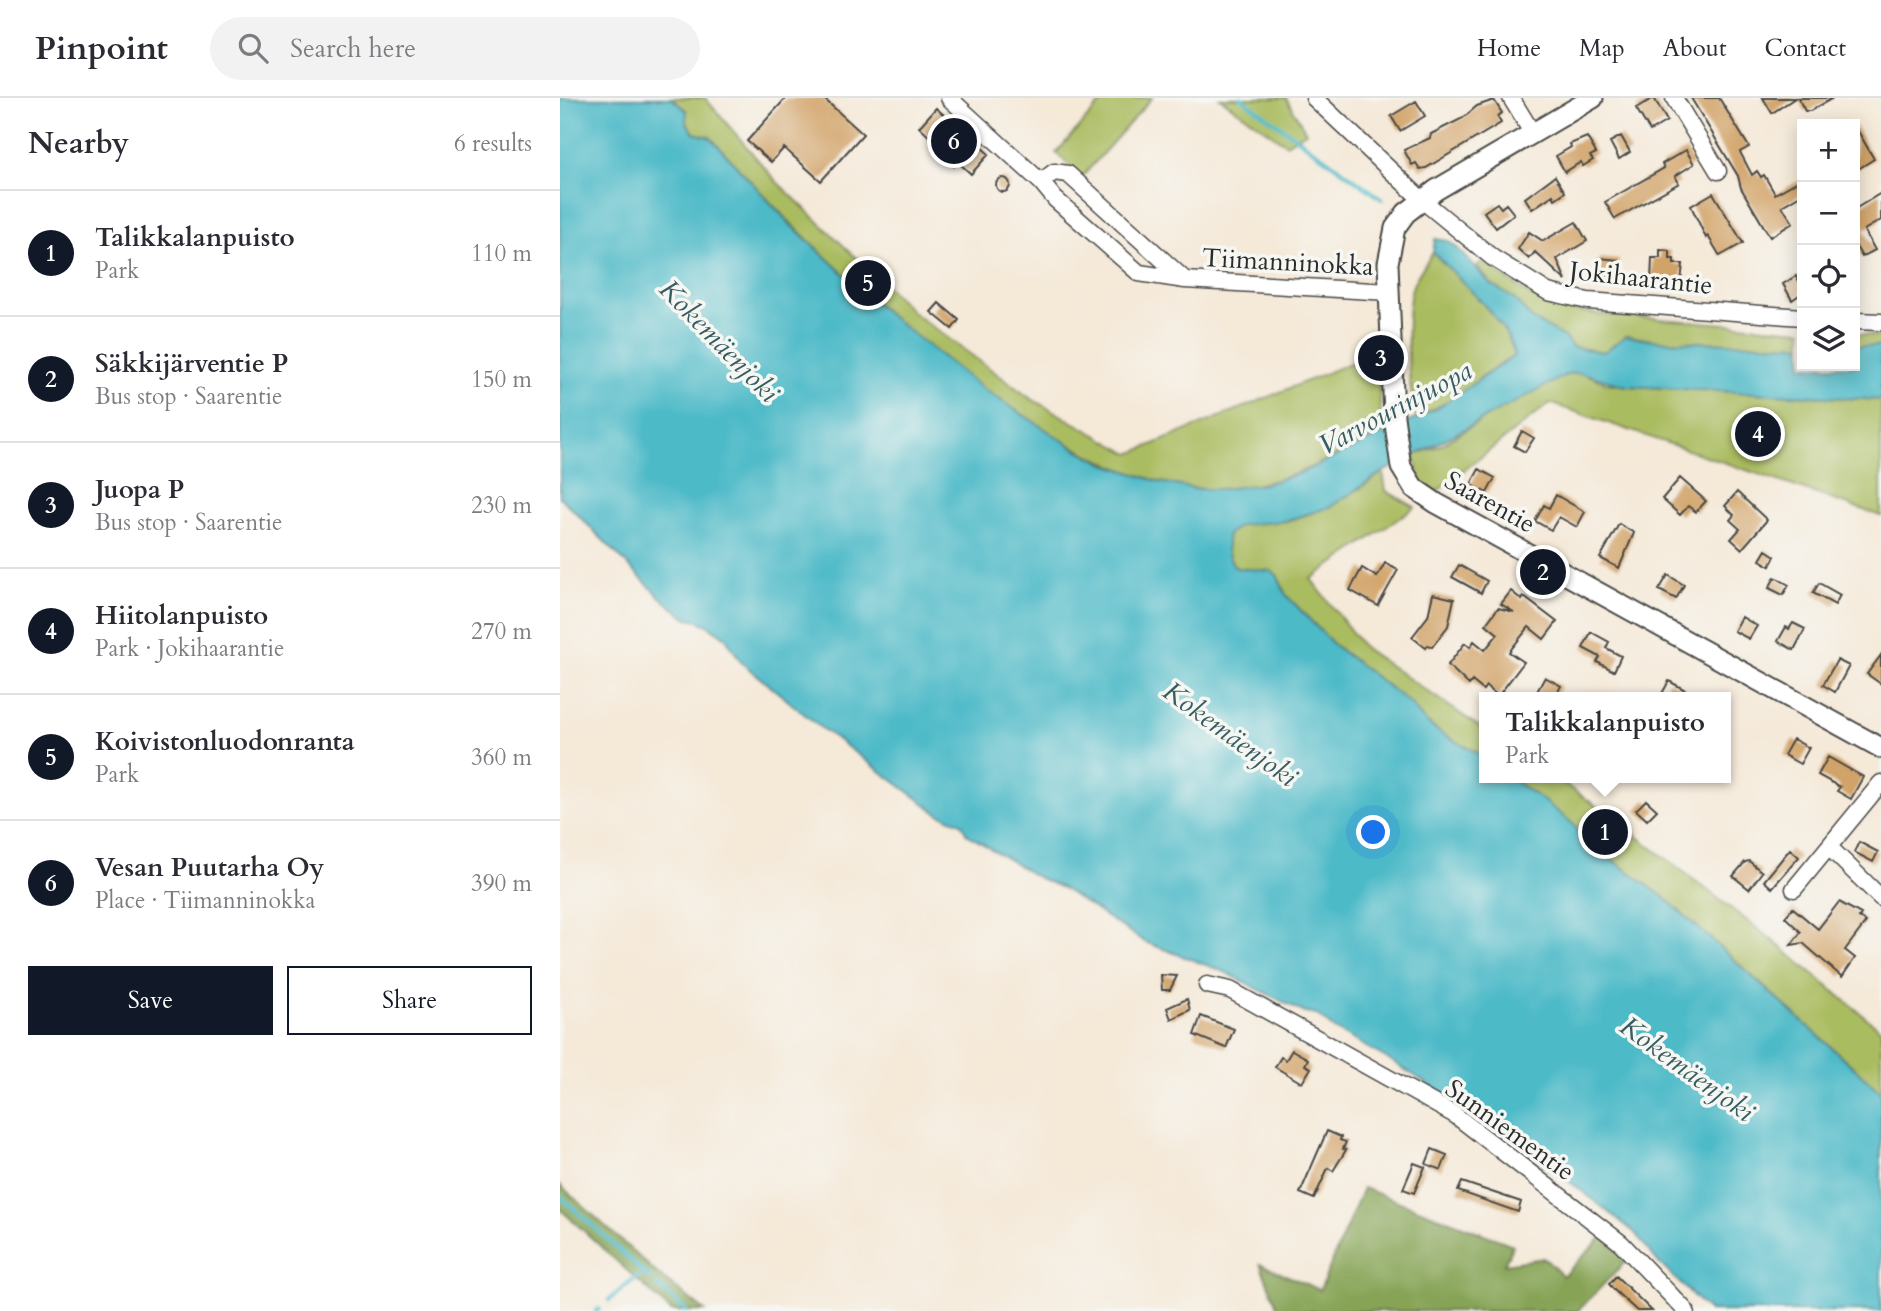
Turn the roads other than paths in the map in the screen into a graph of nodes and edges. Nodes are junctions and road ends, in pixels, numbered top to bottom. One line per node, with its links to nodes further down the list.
1 (949, 98): 8 (street, Tiimanninokka)
2 (1314, 98): 9 (street, Jokihaarantie)
3 (1511, 98): 6 (street)
4 (1593, 98): 6 (street, Saarentie)
5 (1674, 98): 7 (street)
6 (1533, 134): 9 (street, Saarentie)
7 (1718, 171)
8 (1041, 182): 10 (street, Tiimanninokka); 10 (street, Tiimanninokka)
9 (1422, 200): 11 (street, Saarentie); 12 (street, Jokihaarantie)
10 (1185, 280): 11 (street, Tiimanninokka)
11 (1389, 292): 15 (street, Saarentie)
12 (1797, 317)
13 (1860, 320): 14 (street)
14 (1881, 322)
15 (1881, 748)
16 (1881, 783): 17 (street)
17 (1830, 848): 18 (street); 19 (street)
18 (1794, 889)
19 (1881, 898)
20 (1207, 985): 21 (street, Sunniementie)
21 (1686, 1311)

